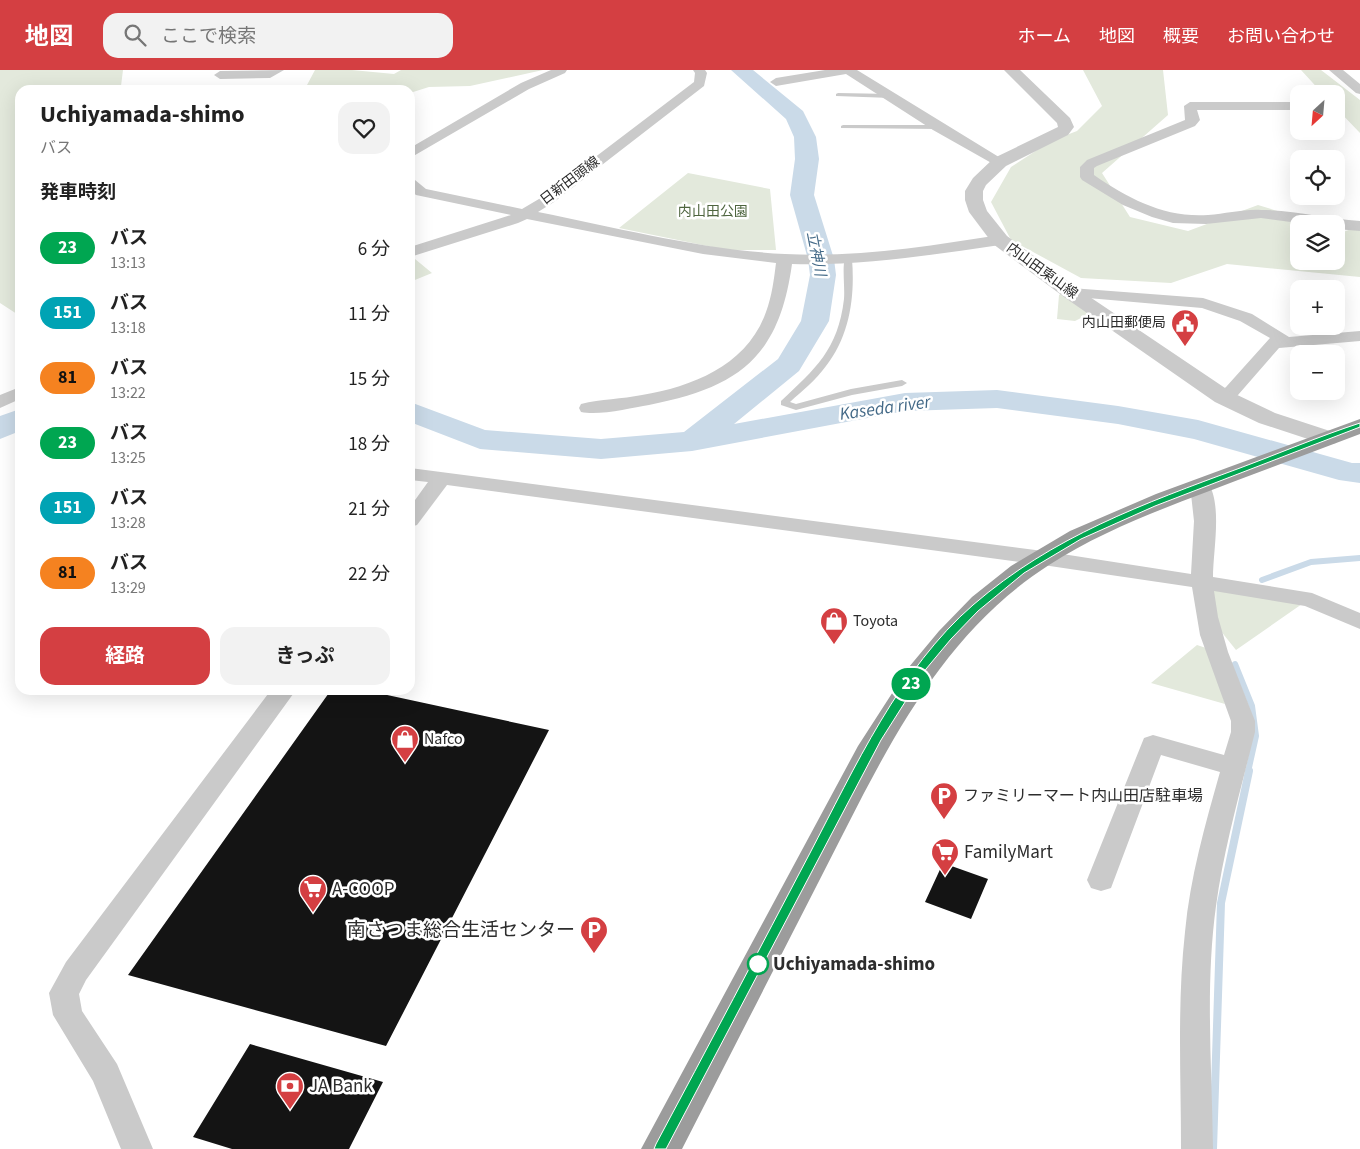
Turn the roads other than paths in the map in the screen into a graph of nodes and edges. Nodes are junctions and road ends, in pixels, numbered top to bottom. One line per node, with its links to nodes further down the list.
1 (278, 70): 6 (street)
2 (561, 70): 16 (street)
3 (699, 70): 19 (street, 日新田頭線)
4 (847, 70): 8 (street); 12 (street)
5 (1011, 70): 17 (street, 内山田東山線)
6 (214, 73): 9 (street)
7 (1338, 73): 10 (street)
8 (776, 82)
9 (228, 85)
10 (1360, 90)
11 (838, 95): 12 (lane)
12 (891, 96): 15 (street)
13 (1290, 106): 20 (street)
14 (843, 127): 15 (lane)
15 (938, 127): 17 (street)
16 (415, 151)
17 (1000, 162): 23 (street, 内山田東山線)
18 (415, 187): 19 (street)
19 (524, 214): 24 (street, 日新田頭線); 25 (street)
20 (1290, 217)
21 (1345, 225): 22 (street)
22 (1360, 226)
23 (1000, 240): 26 (street); 27 (street, 内山田東山線)
24 (415, 250)
25 (792, 259): 26 (street); 32 (street)
26 (845, 259): 30 (lane)
27 (1071, 293): 29 (street); 31 (street, 内山田東山線)
28 (1360, 336): 29 (street)
29 (1284, 341): 31 (street)
30 (902, 382)
31 (1223, 397): 34 (street, 内山田東山線)
32 (588, 408)
33 (1360, 426): 34 (highway)
34 (1321, 440): 37 (highway)
35 (415, 475): 36 (street)
36 (442, 478): 38 (street); 39 (street)
37 (1200, 485): 39 (highway); 40 (street)
38 (415, 514)
39 (1043, 558): 40 (street); 46 (highway)
40 (1202, 581): 41 (street); 43 (street)
41 (1360, 622)
42 (280, 695): 45 (street)
43 (1234, 767): 44 (street); 47 (street)
44 (1101, 880)
45 (137, 1149)
46 (661, 1149)
47 (1197, 1149)

